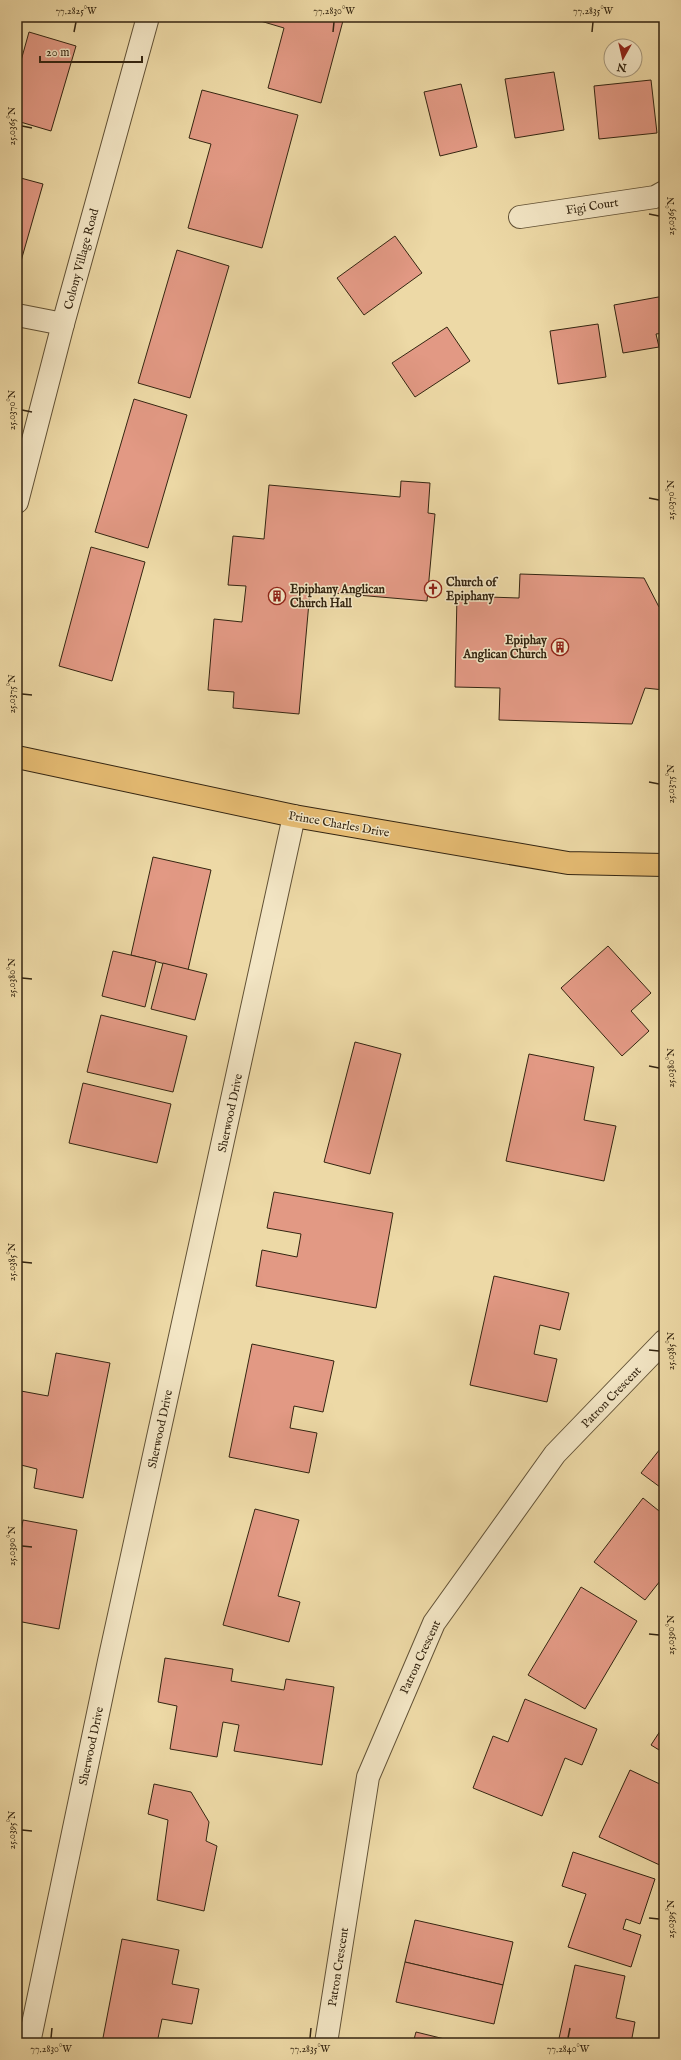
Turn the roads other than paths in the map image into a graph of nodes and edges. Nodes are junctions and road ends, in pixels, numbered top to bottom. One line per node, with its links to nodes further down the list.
1 (148, 17): 5 (street, Colony Village Road)
2 (664, 192): 3 (street, Figi Court)
3 (520, 217)
4 (17, 316): 5 (street)
5 (63, 324): 6 (street, Colony Village Road)
6 (17, 502)
7 (17, 757): 8 (highway, Prince Charles Drive)
8 (294, 816): 9 (highway, Prince Charles Drive); 11 (street, Sherwood Drive)
9 (664, 865)
10 (664, 1342): 12 (street, Patron Crescent)
11 (29, 2043)
12 (326, 2043)

